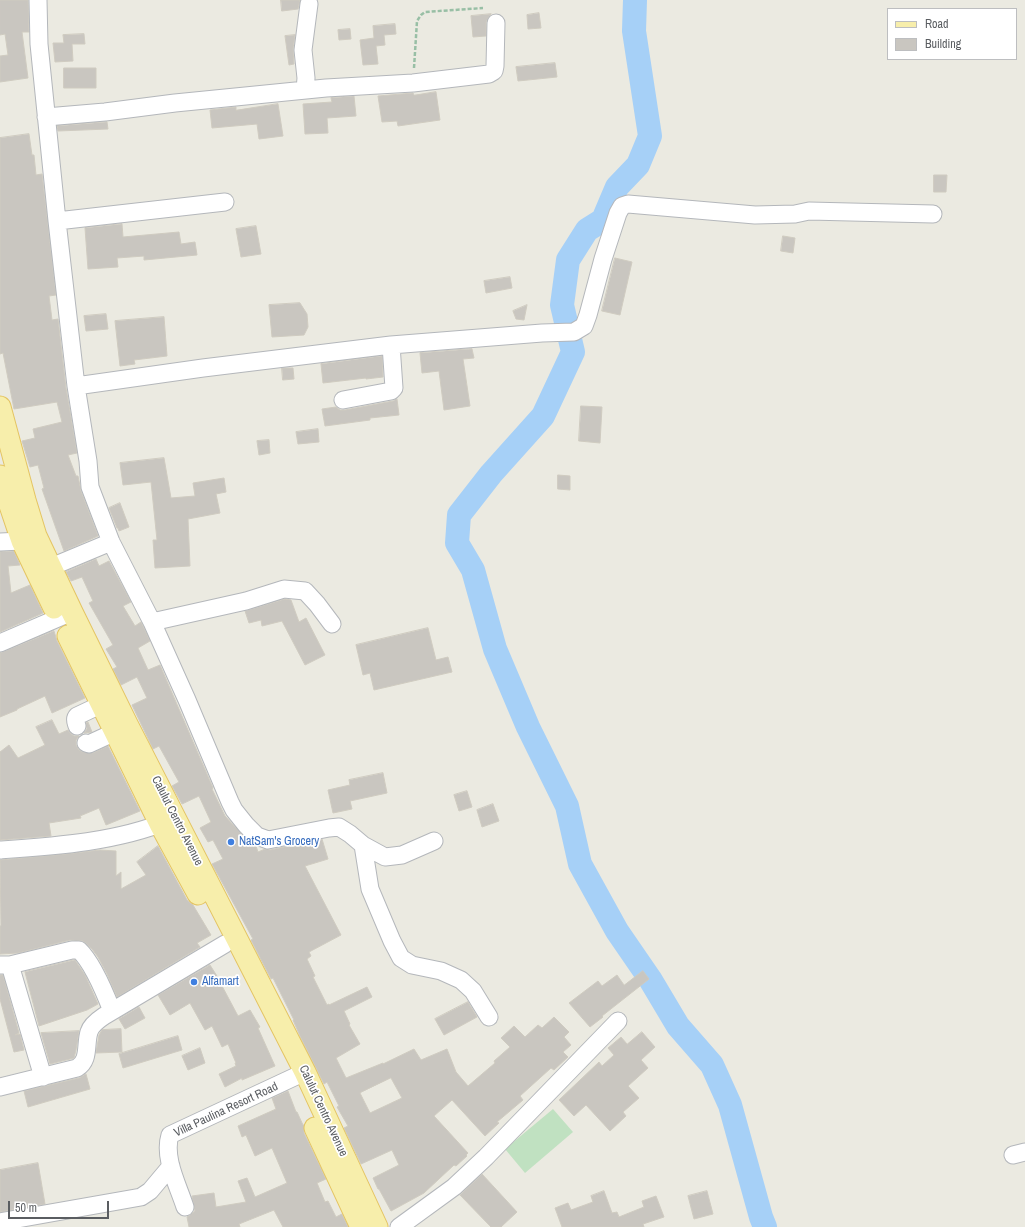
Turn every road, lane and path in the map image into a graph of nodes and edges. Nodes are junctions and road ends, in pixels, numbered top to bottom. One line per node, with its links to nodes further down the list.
1 (38, 0): 7 (street)
2 (309, 4): 6 (street)
3 (483, 8): 5 (path)
4 (496, 23): 5 (street)
5 (413, 83): 6 (street)
6 (305, 90): 7 (street)
7 (46, 117): 10 (street)
8 (225, 202): 10 (street)
9 (933, 214): 11 (street)
10 (56, 221): 12 (street)
11 (391, 345): 12 (street); 13 (street)
12 (76, 386): 18 (street)
13 (343, 400)
14 (0, 407): 16 (main road, Calulut Centro Avenue)
15 (0, 476): 16 (main road, Calulut Centro Avenue)
16 (29, 538): 17 (street); 19 (main road, Calulut Centro Avenue)
17 (0, 542)
18 (111, 542): 19 (street); 21 (street)
19 (45, 570): 20 (main road, Calulut Centro Avenue)
20 (66, 615): 23 (street); 24 (main road, Calulut Centro Avenue)
21 (152, 622): 22 (street); 30 (street)
22 (332, 624)
23 (0, 643)
24 (109, 702): 25 (street); 26 (main road, Calulut Centro Avenue)
25 (77, 726)
26 (122, 730): 27 (street); 28 (main road, Calulut Centro Avenue)
27 (86, 743)
28 (168, 821): 31 (street); 32 (main road, Calulut Centro Avenue); 37 (main road, Calulut Centro Avenue)
29 (434, 842): 30 (street)
30 (363, 845): 35 (street)
31 (0, 850)
32 (225, 944): 34 (street); 37 (main road, Calulut Centro Avenue)
33 (5, 965): 34 (street); 38 (street)
34 (112, 1011): 38 (street)
35 (489, 1017)
36 (618, 1021): 46 (street)
37 (299, 1076): 40 (street, Villa Paulina Resort Road); 41 (main road, Calulut Centro Avenue)
38 (43, 1077): 39 (street)
39 (0, 1088)
40 (171, 1166): 42 (street, Villa Paulina Resort Road); 43 (street)
41 (352, 1189): 44 (main road, Calulut Centro Avenue); 45 (main road, Calulut Centro Avenue)
42 (185, 1207)
43 (0, 1222)
44 (360, 1227)
45 (377, 1227)
46 (399, 1227)

